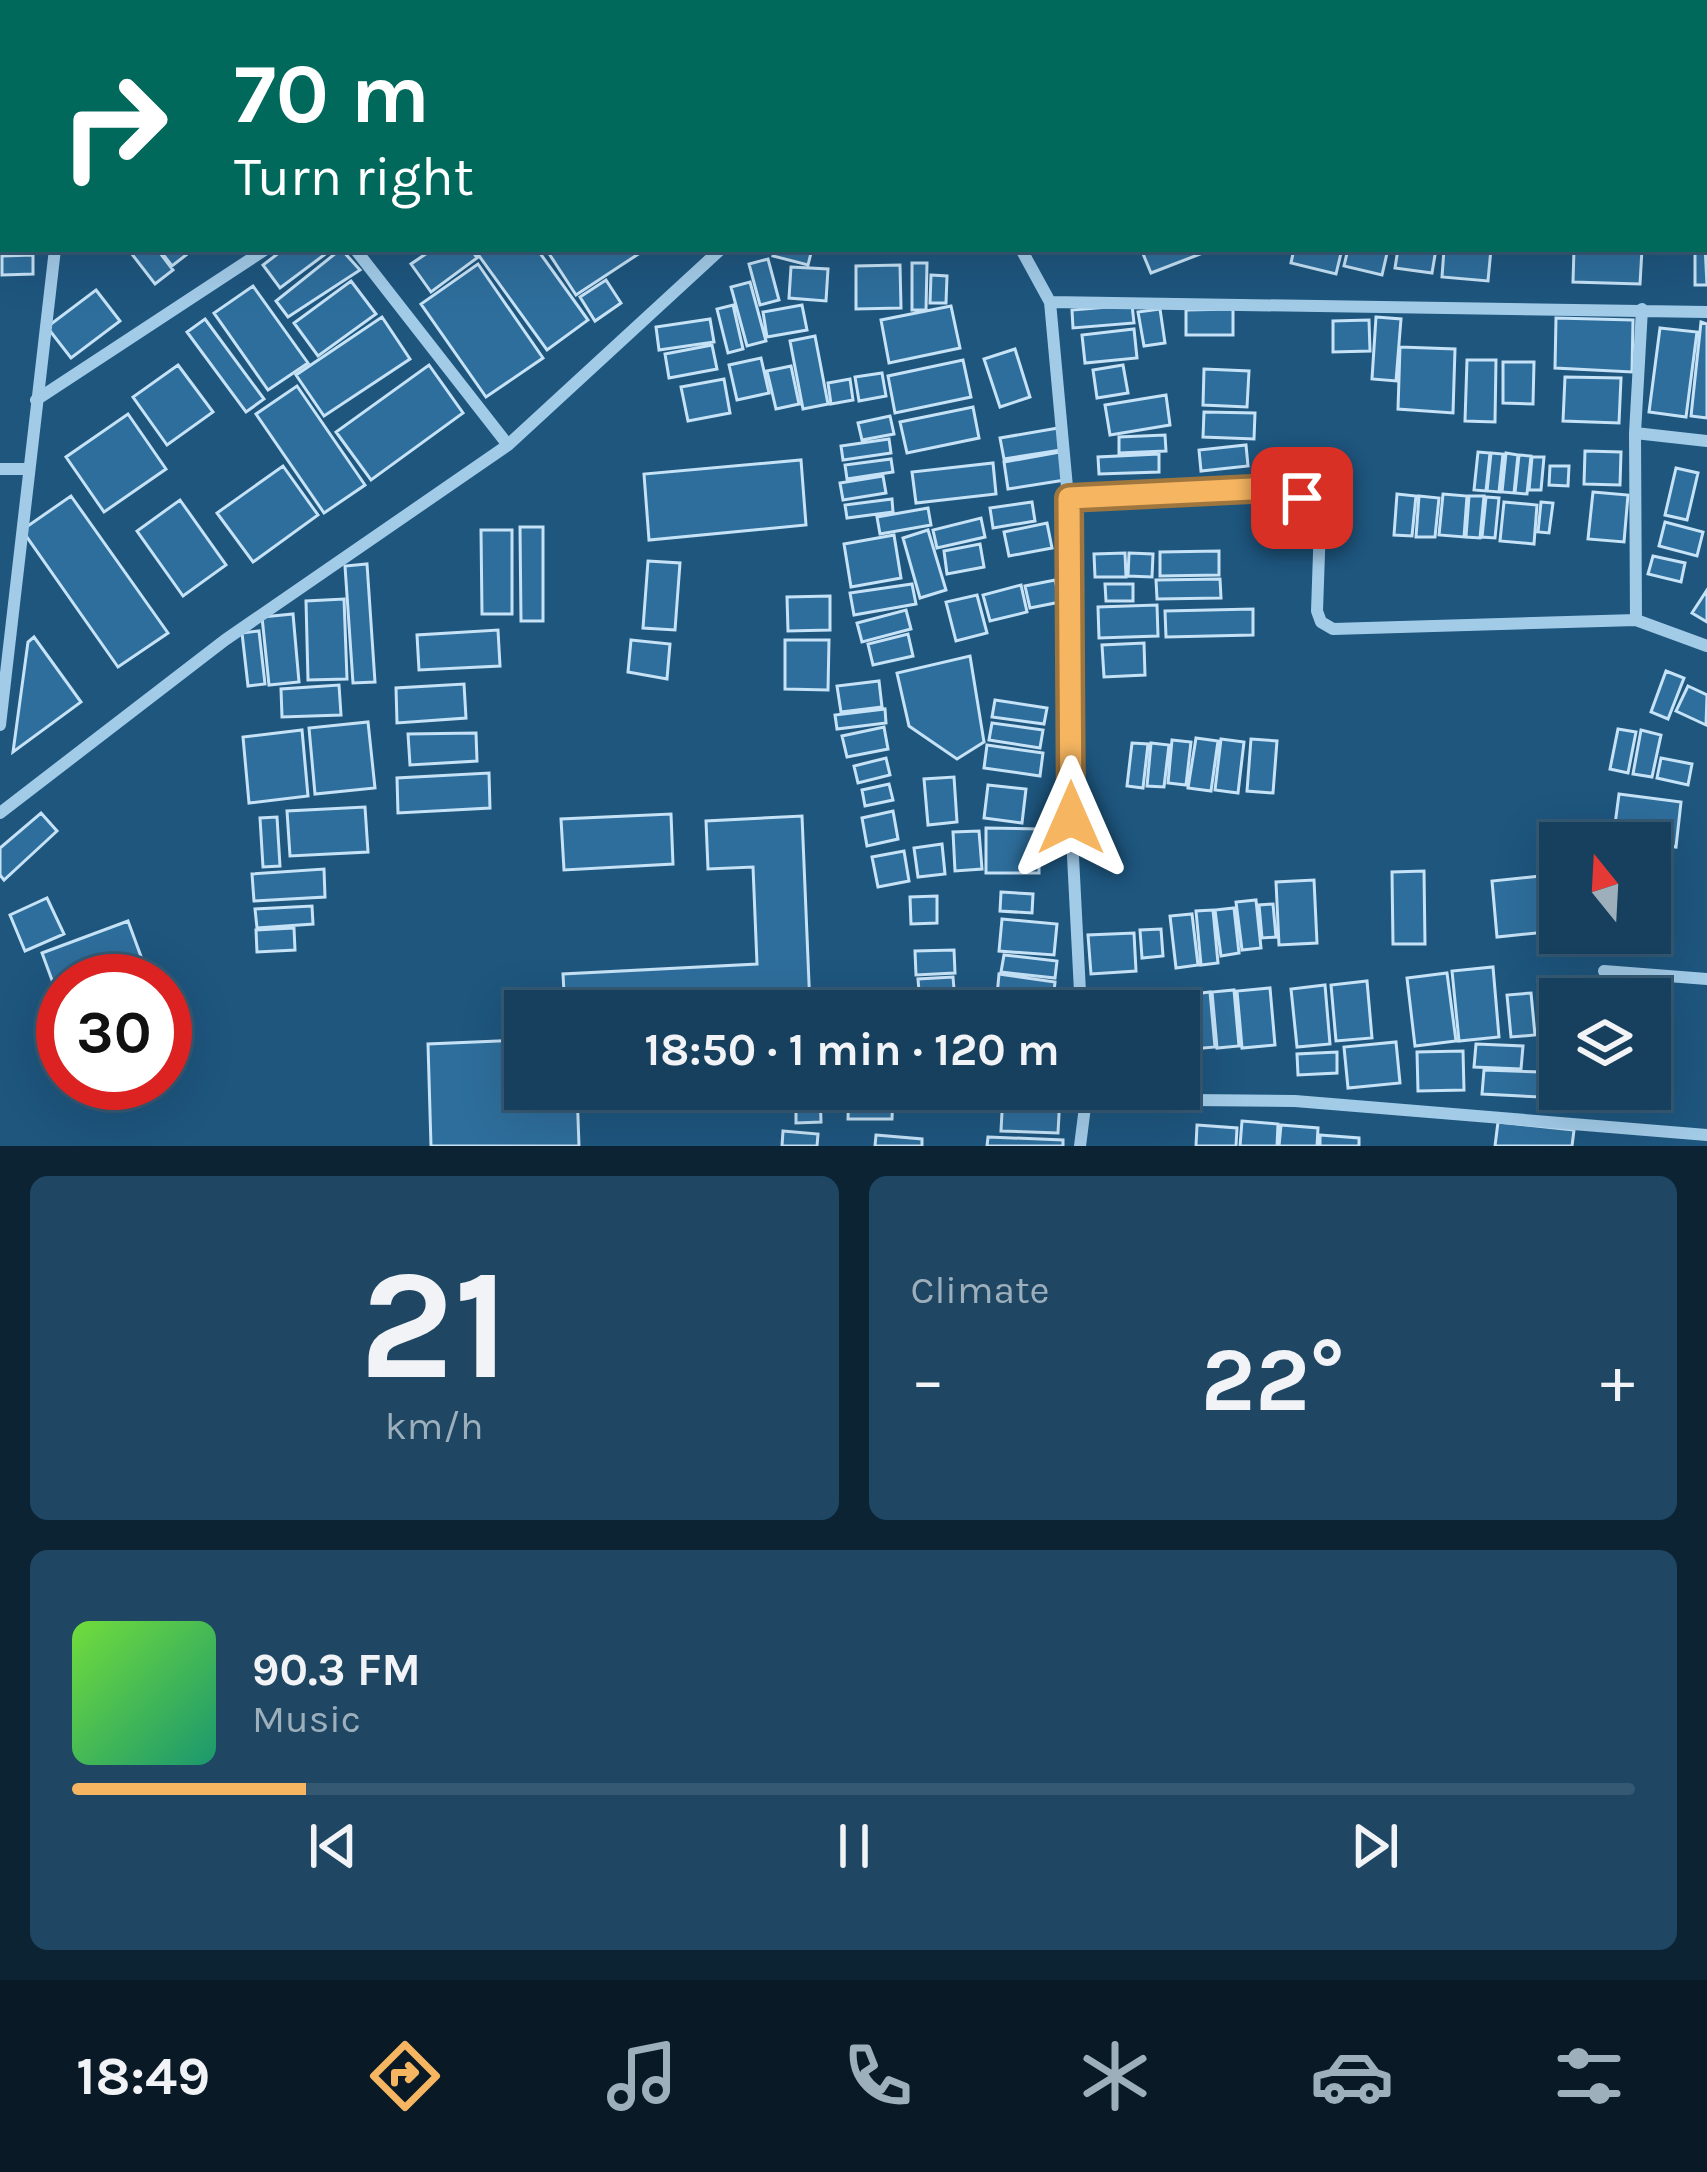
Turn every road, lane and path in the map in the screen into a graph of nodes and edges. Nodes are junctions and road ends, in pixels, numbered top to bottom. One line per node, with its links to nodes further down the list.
1 (55, 252): 9 (street)
2 (261, 252): 9 (street)
3 (357, 252): 12 (street)
4 (718, 252): 12 (street)
5 (1023, 252): 6 (street)
6 (1050, 302): 7 (street); 15 (street)
7 (1642, 309): 8 (street); 10 (street)
8 (1707, 312)
9 (36, 400): 14 (street)
10 (1635, 433): 11 (street); 16 (street)
11 (1707, 441)
12 (508, 445): 19 (street)
13 (0, 469): 14 (street)
14 (28, 469): 18 (street)
15 (1069, 498): 16 (street); 22 (street)
16 (1636, 620): 17 (street)
17 (1707, 646)
18 (0, 725)
19 (0, 813)
20 (1604, 971): 21 (street)
21 (1707, 980)
22 (1080, 990)
23 (1200, 1098): 25 (street)
24 (1084, 1110): 26 (street)
25 (1707, 1136)
26 (1080, 1146)

